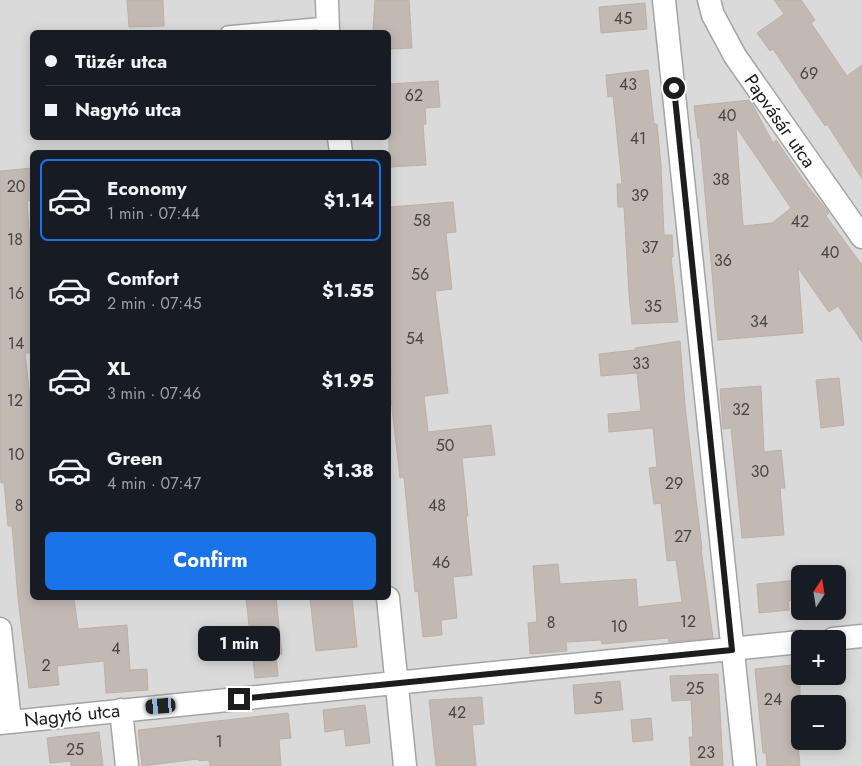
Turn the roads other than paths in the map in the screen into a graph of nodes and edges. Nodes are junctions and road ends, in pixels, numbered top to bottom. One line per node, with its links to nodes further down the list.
1 (326, 0): 4 (street)
2 (664, 0): 12 (street)
3 (709, 0): 6 (street, Papvásár utca)
4 (328, 28): 5 (lane)
5 (277, 30)
6 (862, 236)
7 (388, 600): 13 (street)
8 (0, 629): 15 (street)
9 (862, 636): 10 (street)
10 (846, 638)
11 (791, 643): 12 (street, Nagytó utca)
12 (732, 650): 13 (street, Nagytó utca); 18 (street)
13 (397, 683): 14 (street, Nagytó utca); 17 (street)
14 (121, 710): 15 (street, Nagytó utca); 16 (street)
15 (5, 722)
16 (127, 766)
17 (404, 766)
18 (745, 766)

